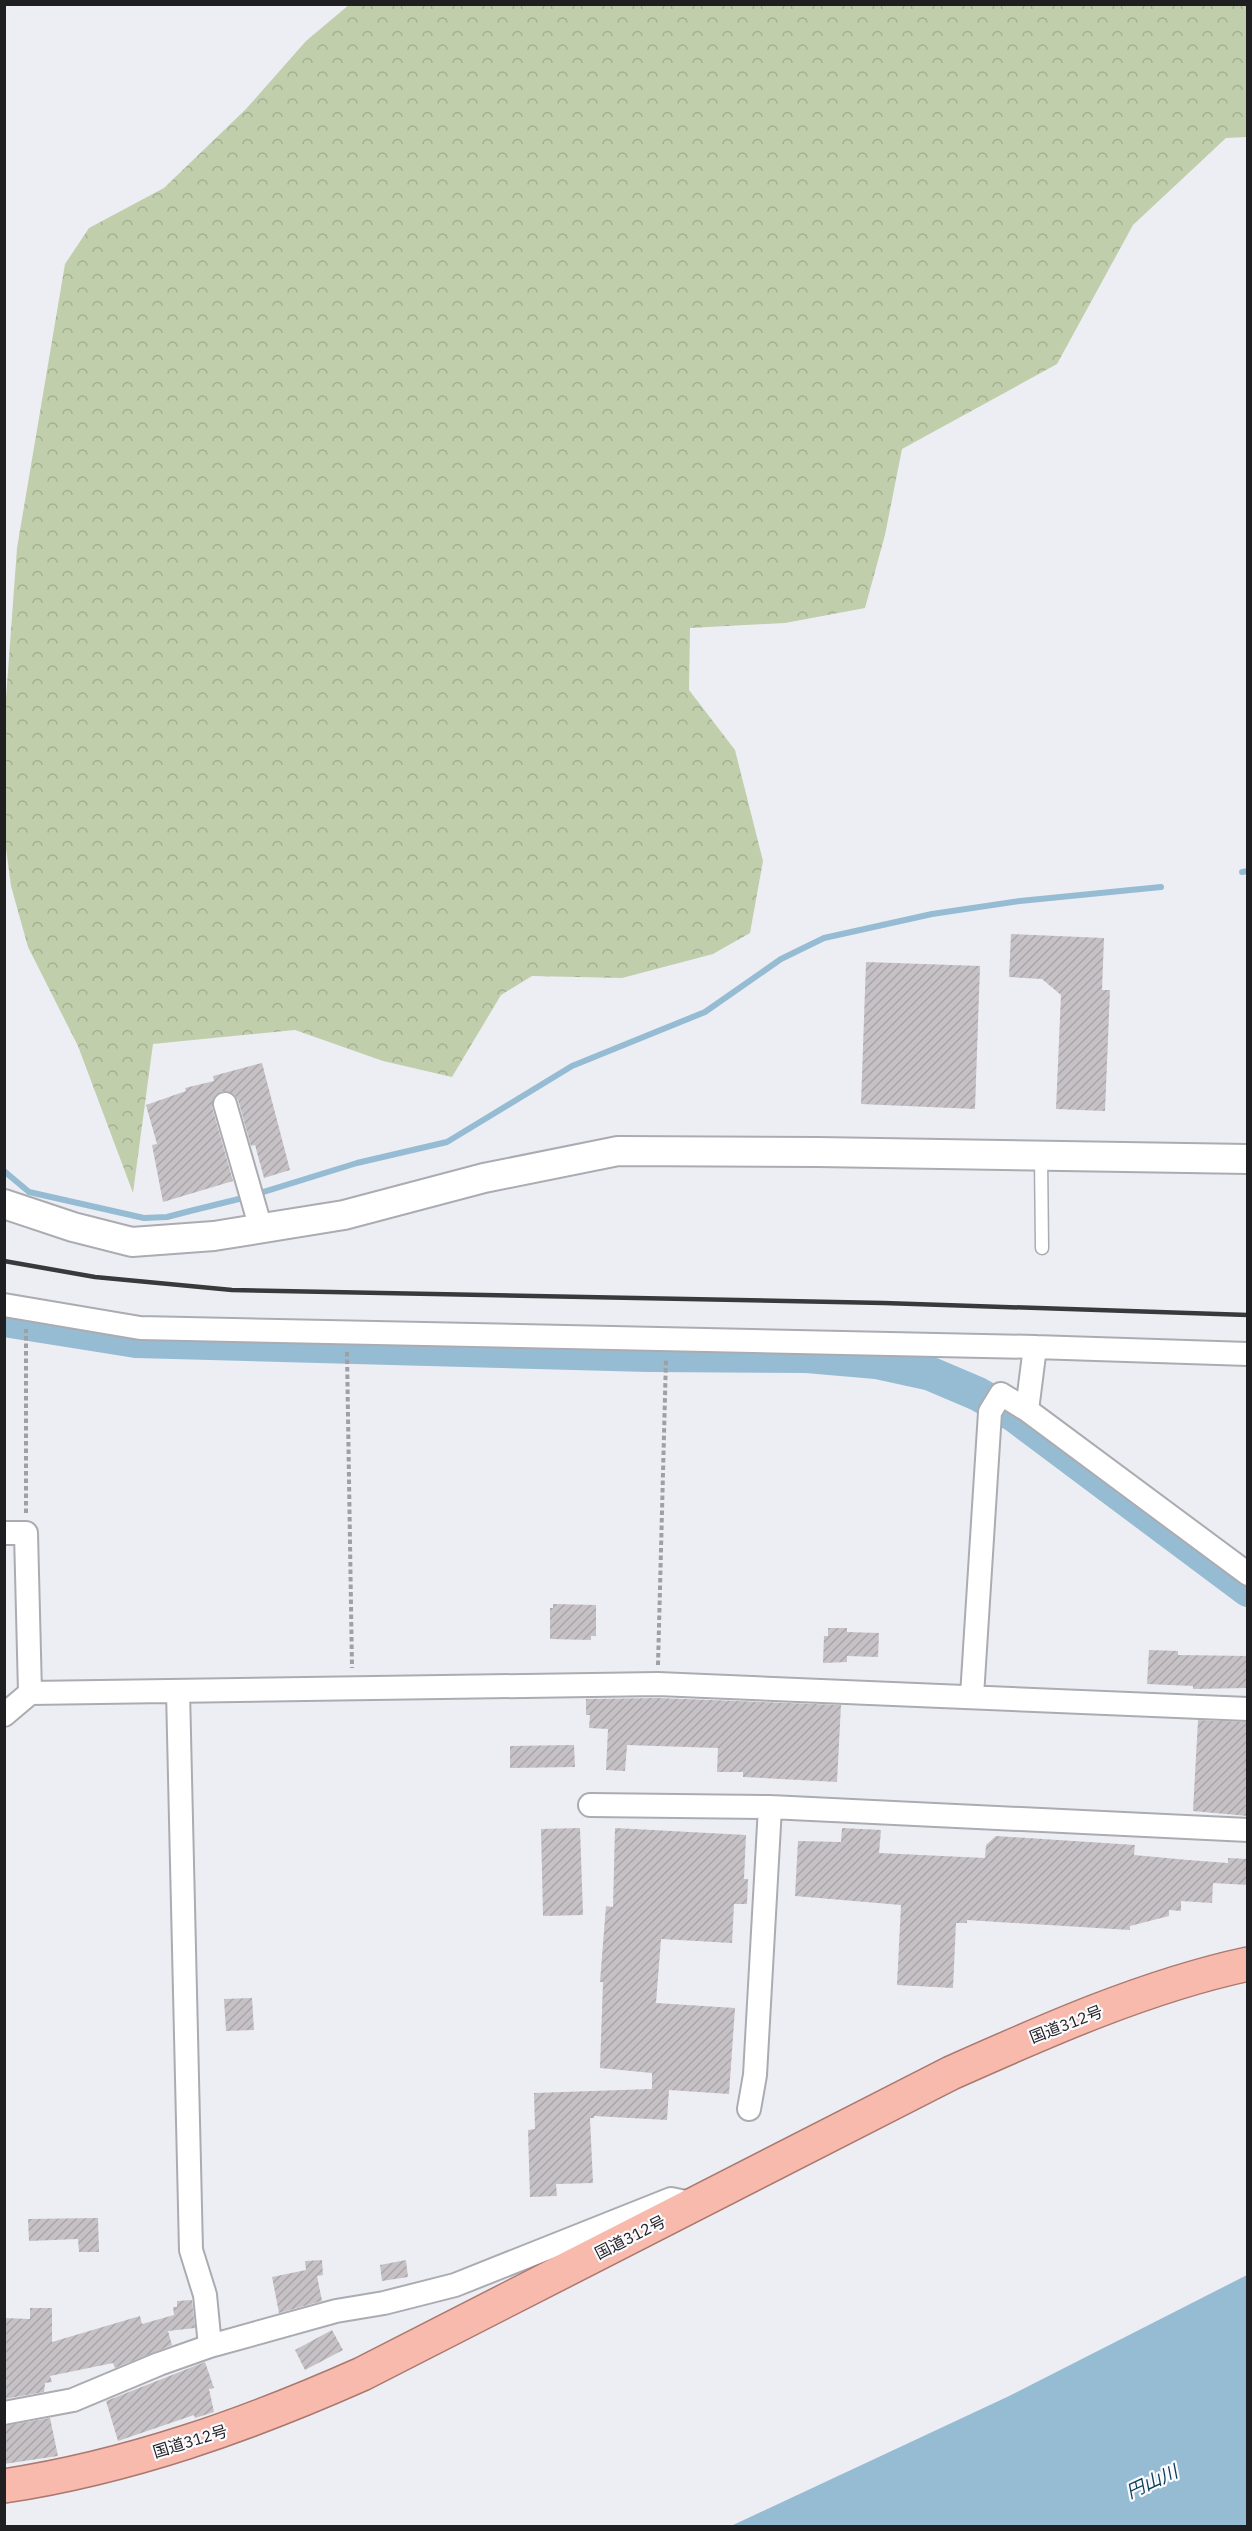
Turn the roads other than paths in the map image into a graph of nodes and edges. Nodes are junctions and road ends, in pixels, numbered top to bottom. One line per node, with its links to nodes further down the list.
1 (225, 1104): 5 (street)
2 (1041, 1155): 3 (street); 5 (street); 6 (lane)
3 (1248, 1159)
4 (4, 1204): 5 (street)
5 (261, 1229)
6 (1042, 1248)
7 (4, 1305): 8 (street)
8 (1035, 1347): 9 (street); 10 (street)
9 (1248, 1354)
10 (1027, 1410): 12 (street); 15 (street)
11 (15, 1533): 14 (street)
12 (1248, 1574)
13 (178, 1691): 14 (street); 15 (street); 24 (street)
14 (30, 1693): 17 (street)
15 (972, 1696): 16 (street)
16 (1248, 1709)
17 (4, 1715)
18 (590, 1806): 19 (street)
19 (770, 1807): 20 (street); 22 (street)
20 (1248, 1830)
21 (1248, 1964): 23 (highway, 国道312号)
22 (748, 2109)
23 (695, 2204): 24 (street); 26 (highway, 国道312号)
24 (210, 2346): 25 (street)
25 (4, 2413)
26 (4, 2486)

